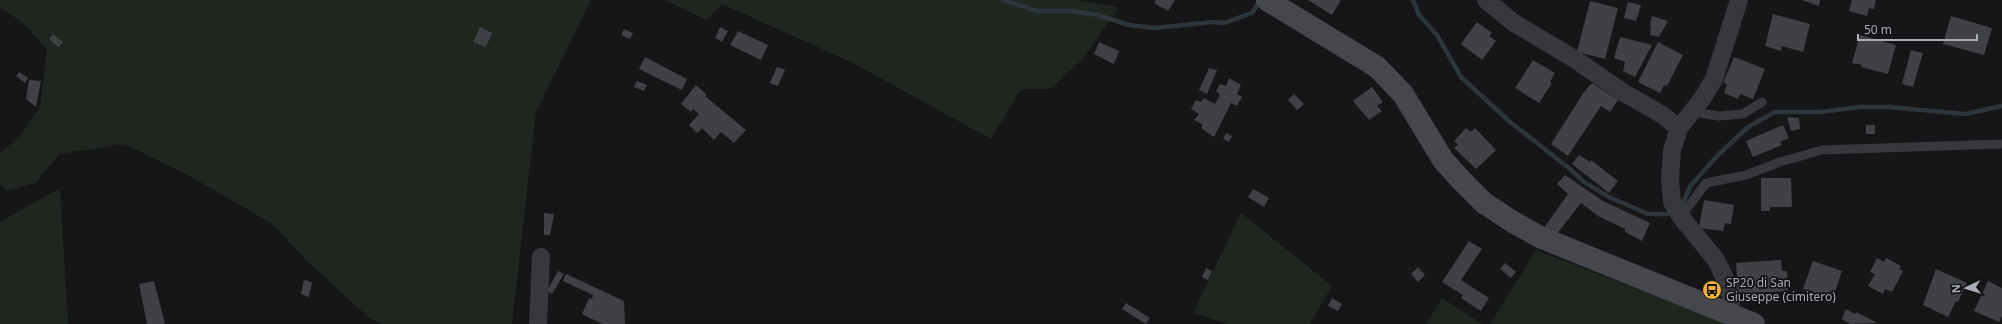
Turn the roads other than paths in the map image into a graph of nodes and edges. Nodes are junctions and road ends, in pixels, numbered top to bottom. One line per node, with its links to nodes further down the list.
1 (1267, 0): 10 (street)
2 (1486, 0): 6 (street)
3 (1739, 0): 5 (street)
4 (1762, 102): 5 (lane)
5 (1693, 112): 6 (street)
6 (1679, 128): 8 (street)
7 (2002, 144): 8 (lane)
8 (1681, 217): 10 (street)
9 (541, 257): 11 (street)
10 (1728, 313): 12 (street)
11 (538, 324)
12 (1754, 324)

